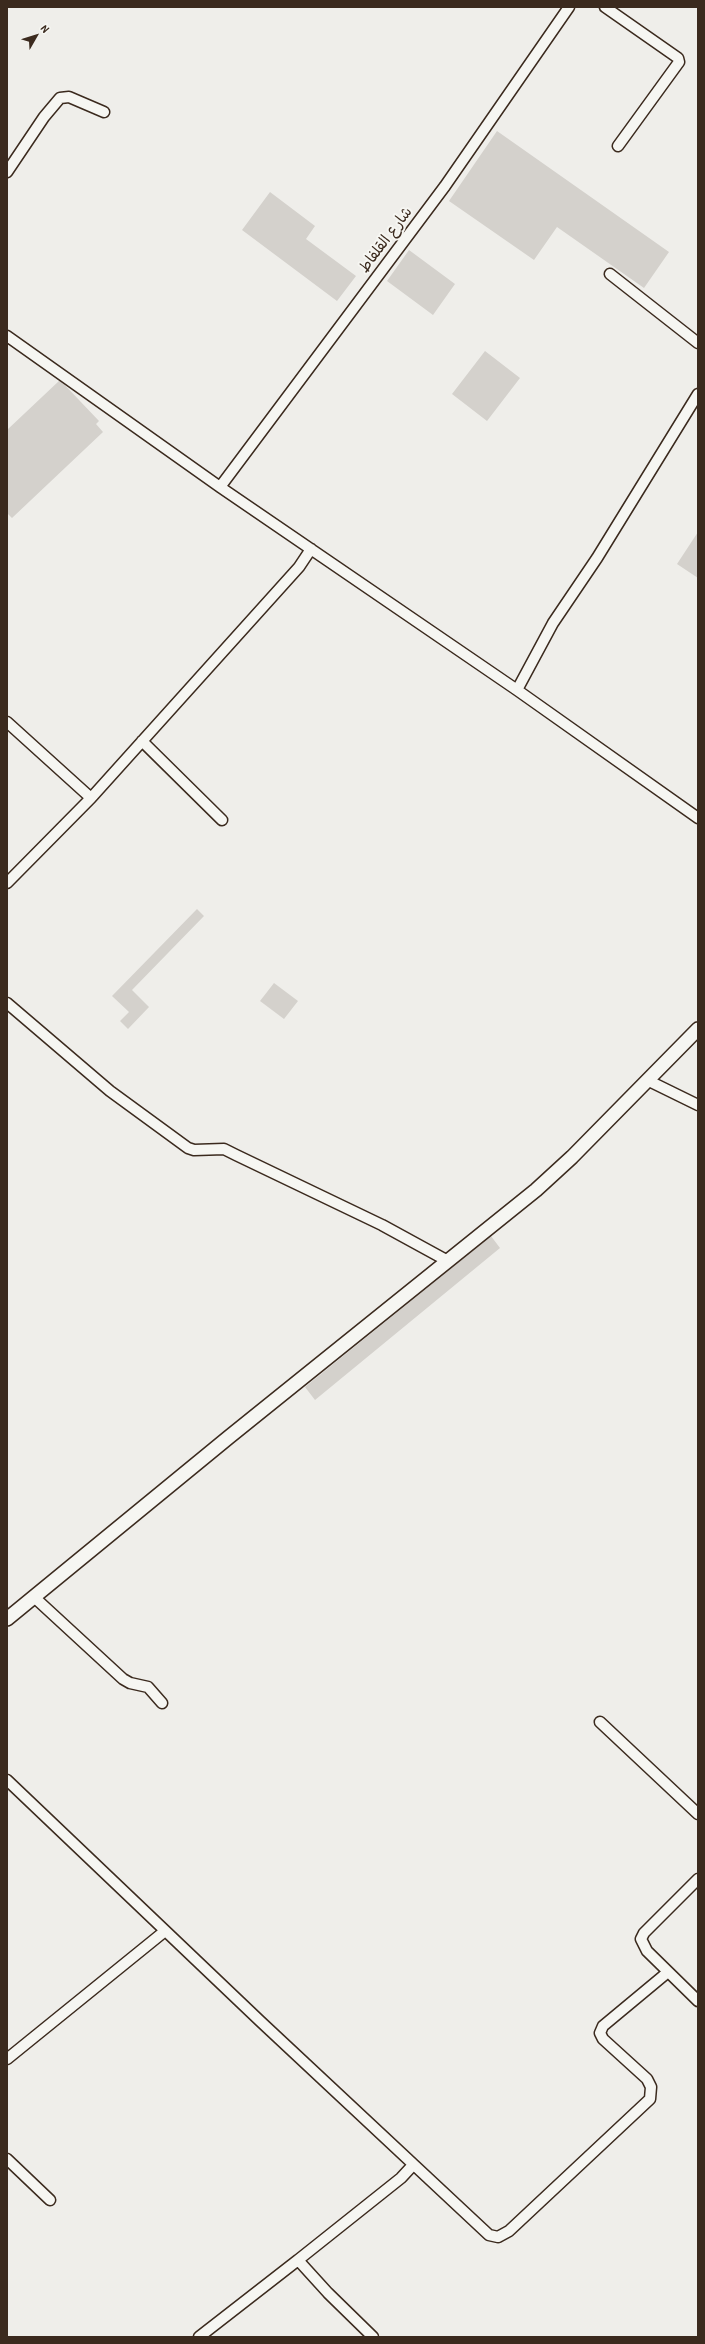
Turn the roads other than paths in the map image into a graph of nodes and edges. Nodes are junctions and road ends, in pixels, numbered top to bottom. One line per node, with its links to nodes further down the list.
1 (569, 7): 10 (street, شارع القلفاط)
2 (605, 7): 4 (street)
3 (104, 112): 5 (street)
4 (618, 146)
5 (7, 172)
6 (610, 274): 8 (street)
7 (7, 336): 10 (street)
8 (698, 343)
9 (698, 394): 12 (street)
10 (220, 487): 11 (street)
11 (311, 549): 12 (street); 14 (street)
12 (517, 690): 16 (street)
13 (7, 722): 15 (street)
14 (142, 741): 15 (street); 17 (street)
15 (91, 798): 18 (street)
16 (698, 818)
17 (222, 820)
18 (7, 883)
19 (7, 1003): 23 (street)
20 (698, 1029): 21 (street)
21 (647, 1080): 22 (street); 23 (street)
22 (698, 1105)
23 (446, 1260): 24 (street)
24 (34, 1597): 25 (street); 26 (street)
25 (7, 1619)
26 (162, 1703)
27 (600, 1722): 29 (street)
28 (7, 1780): 31 (street)
29 (698, 1814)
30 (698, 1879): 32 (street)
31 (165, 1931): 34 (street); 36 (street)
32 (668, 1972): 33 (street); 36 (street)
33 (698, 2001)
34 (7, 2059)
35 (7, 2159): 37 (street)
36 (413, 2165): 38 (street)
37 (50, 2200)
38 (298, 2260): 39 (street); 40 (street)
39 (199, 2337)
40 (374, 2337)

